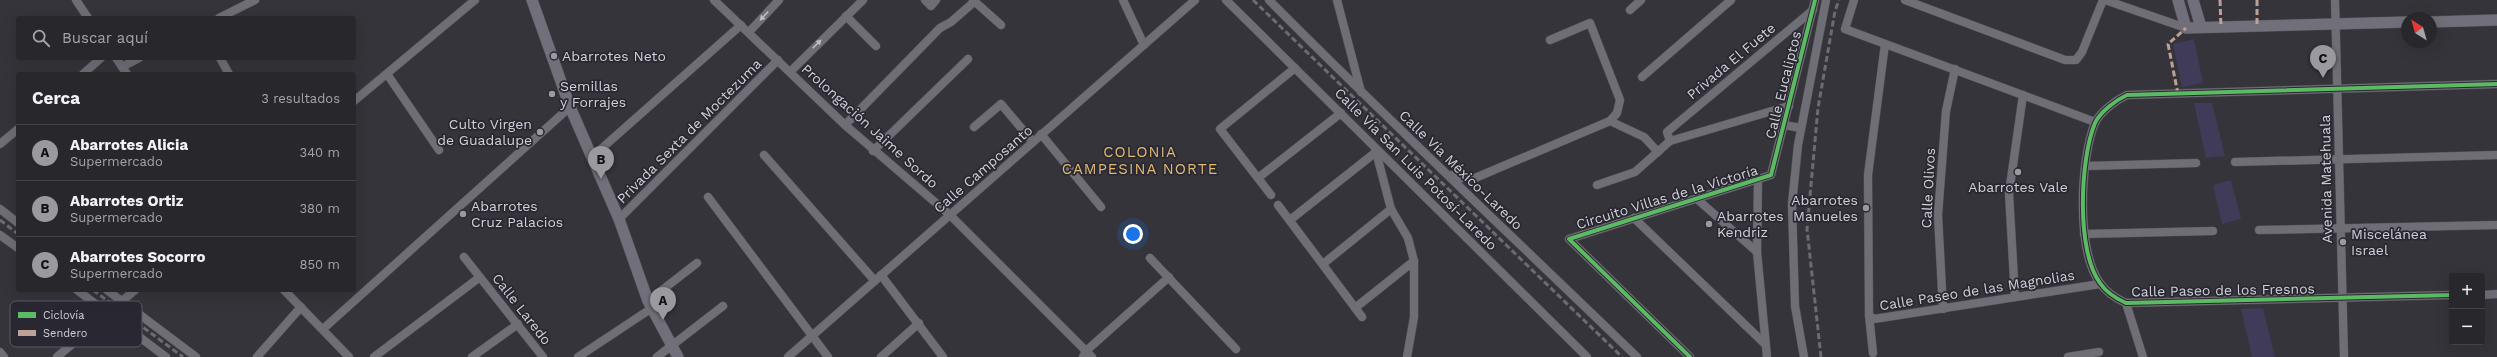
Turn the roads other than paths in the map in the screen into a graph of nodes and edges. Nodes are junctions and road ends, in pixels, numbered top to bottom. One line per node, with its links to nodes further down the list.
1 (76, 0): 25 (street)
2 (255, 0): 26 (street)
3 (475, 0): 54 (street)
4 (532, 0): 62 (main road)
5 (714, 0): 32 (street, Prolongación Jaime Sordo)
6 (779, 0): 36 (street, one-way to 36)
7 (863, 0): 27 (street)
8 (1123, 0): 39 (street)
9 (1195, 0): 39 (street, Calle Camposanto)
10 (1226, 0): 48 (street, Calle Vía San Luis Potosí-Laredo)
11 (1269, 0): 58 (street, Calle Vía México-Laredo)
12 (1337, 0): 58 (street)
13 (1641, 0): 24 (street)
14 (1731, 0): 55 (street)
15 (1826, 0): 69 (street)
16 (1854, 0): 38 (street)
17 (1905, 0): 18 (street)
18 (2104, 0): 34 (street)
19 (2178, 0): 34 (main road)
20 (2193, 0): 35 (main road)
21 (2335, 0): 31 (street, Avenida Matehuala)
22 (974, 1): 33 (street); 67 (street)
23 (1814, 3): 61 (street, Calle Eucaliptos); 72 (street, Privada El Fuete)
24 (1630, 10)
25 (87, 16)
26 (223, 16)
27 (846, 16): 40 (street); 53 (street, one-way to 27)
28 (2497, 20): 30 (main road)
29 (2401, 22): 31 (main road)
30 (2437, 22)
31 (2335, 24): 35 (main road); 57 (street, Avenida Matehuala)
32 (741, 25): 36 (street, Prolongación Jaime Sordo); 81 (street)
33 (1001, 25)
34 (2186, 28): 35 (main road)
35 (2201, 28)
36 (749, 32): 46 (street, Prolongación Jaime Sordo)
37 (1550, 40): 64 (street)
38 (1885, 44): 49 (street); 137 (street, Calle Paseo de las Magnolias)
39 (1144, 45): 71 (street, Calle Camposanto)
40 (876, 46)
41 (968, 59): 77 (street)
42 (99, 60): 50 (street)
43 (117, 60): 47 (street)
44 (135, 60): 47 (street)
45 (221, 60): 52 (street)
46 (778, 60): 53 (street, Prolongación Jaime Sordo); 100 (street, Privada Sexta de Moctezuma)
47 (122, 67): 51 (street)
48 (1295, 68): 63 (street, Calle Vía San Luis Potosí-Laredo); 88 (street)
49 (1954, 69): 59 (street); 136 (street, Calle Olivos)
50 (85, 72)
51 (126, 72)
52 (228, 72)
53 (790, 72): 67 (street, Prolongación Jaime Sordo)
54 (387, 74): 60 (street); 76 (street)
55 (1642, 77)
56 (2497, 84): 57 (street)
57 (2337, 89): 65 (street); 82 (street, Avenida Matehuala)
58 (1361, 92): 86 (street, Calle Vía México-Laredo)
59 (2023, 95): 65 (street); 127 (street)
60 (356, 99)
61 (1789, 106): 66 (street, Calle Eucaliptos); 72 (street)
62 (570, 107): 81 (main road); 142 (street)
63 (1341, 114): 75 (street, Calle Vía San Luis Potosí-Laredo); 88 (street)
64 (1610, 121): 78 (street); 86 (street)
65 (2095, 122): 85 (street, Calle Paseo de los Fresnos)
66 (1784, 125): 69 (street); 87 (street, Calle Eucaliptos)
67 (845, 126): 77 (street, Prolongación Jaime Sordo)
68 (974, 126): 73 (street)
69 (1801, 128): 175 (street)
70 (16, 131): 74 (street)
71 (1042, 134): 73 (street, Calle Camposanto); 95 (street)
72 (1670, 141): 78 (street)
73 (1033, 142): 98 (street, Calle Camposanto)
74 (0, 144)
75 (1375, 149): 97 (street); 101 (street); 171 (street, Calle Vía San Luis Potosí-Laredo)
76 (439, 150)
77 (873, 151): 98 (street, Prolongación Jaime Sordo)
78 (1658, 152): 90 (street)
79 (764, 155): 118 (street)
80 (2497, 155): 82 (street)
81 (592, 157): 100 (main road)
82 (2339, 159): 83 (street); 104 (street, Avenida Matehuala)
83 (2235, 162)
84 (2196, 163): 85 (street)
85 (2086, 166): 107 (street, Calle Paseo de los Fresnos)
86 (1448, 174): 172 (street, Calle Vía México-Laredo)
87 (1772, 175): 89 (street, Circuito Villas de la Victoría)
88 (1258, 178): 91 (street)
89 (1758, 180): 93 (street, Circuito Villas de la Victoría); 110 (street, Circuito Villas de la Victoría)
90 (1597, 185)
91 (1271, 195)
92 (708, 197): 143 (street)
93 (1696, 199): 99 (street, Circuito Villas de la Victoría); 110 (street)
94 (1278, 204): 101 (street)
95 (1101, 207)
96 (0, 209): 102 (street)
97 (1391, 209): 113 (street); 115 (street)
98 (950, 215): 118 (street, Calle Camposanto); 152 (street, Prolongación Jaime Sordo)
99 (1634, 218): 145 (street); 173 (street, Circuito Villas de la Victoría)
100 (619, 220): 132 (main road)
101 (1290, 220): 115 (street)
102 (16, 221)
103 (2497, 225): 104 (street)
104 (2341, 228): 105 (street); 128 (street, Avenida Matehuala)
105 (2259, 230)
106 (2213, 231): 107 (street)
107 (2084, 234): 119 (street, Calle Paseo de los Fresnos)
108 (0, 235): 109 (street)
109 (16, 247)
110 (1757, 252): 145 (street, Circuito Villas de la Victoría)
111 (464, 256): 116 (street, Calle Laredo)
112 (1150, 258): 117 (street)
113 (1414, 261): 135 (street); 170 (street)
114 (697, 263): 132 (street)
115 (1323, 264): 135 (street)
116 (480, 277): 141 (street, Calle Laredo); 159 (street)
117 (1168, 277): 148 (street); 152 (street)
118 (878, 278): 140 (street); 143 (street, Calle Camposanto)
119 (2100, 284): 127 (street, Calle Paseo de las Magnolias); 131 (street, Calle Paseo de los Fresnos)
120 (80, 292): 129 (street)
121 (111, 292): 130 (street)
122 (133, 292): 130 (street)
123 (286, 292): 134 (street)
124 (2485, 294): 125 (street)
125 (2497, 294)
126 (2449, 295): 128 (street, Calle Paseo de los Fresnos)
127 (2014, 297): 136 (street, Calle Paseo de las Magnolias)
128 (2342, 298): 131 (street, Calle Paseo de los Fresnos); 178 (street, Avenida Matehuala)
129 (92, 301)
130 (122, 301)
131 (2126, 303): 177 (street)
132 (650, 304): 146 (main road); 162 (street)
133 (723, 306): 146 (street)
134 (301, 307): 142 (street); 157 (street)
135 (1355, 308): 139 (street)
136 (1943, 308): 137 (street, Calle Paseo de las Magnolias)
137 (1869, 315): 151 (street)
138 (142, 316): 156 (street)
139 (1362, 316)
140 (919, 323): 167 (street); 168 (street)
141 (518, 324): 160 (street); 161 (street, Calle Laredo)
142 (323, 329): 158 (street)
143 (812, 336): 165 (street, Calle Camposanto); 166 (street)
144 (142, 338): 155 (street)
145 (1765, 344): 174 (street, Circuito Villas de la Victoría)
146 (672, 346): 163 (street); 164 (main road)
147 (69, 347): 154 (street)
148 (1236, 349)
149 (0, 352): 153 (street)
150 (2099, 352): 176 (street)
151 (1873, 353)
152 (1085, 354): 169 (street, Prolongación Jaime Sordo)
153 (4, 357)
154 (57, 357)
155 (166, 357)
156 (196, 357)
157 (257, 357)
158 (349, 357)
159 (374, 357)
160 (472, 357)
161 (543, 357)
162 (578, 357)
163 (657, 357)
164 (678, 357)
165 (788, 357)
166 (828, 357)
167 (881, 357)
168 (944, 357)
169 (1092, 357)
170 (1407, 357)
171 (1587, 357)
172 (1636, 357)
173 (1690, 357)
174 (1767, 357)
175 (1804, 357)
176 (2068, 357)
177 (2143, 357)
178 (2344, 357)

